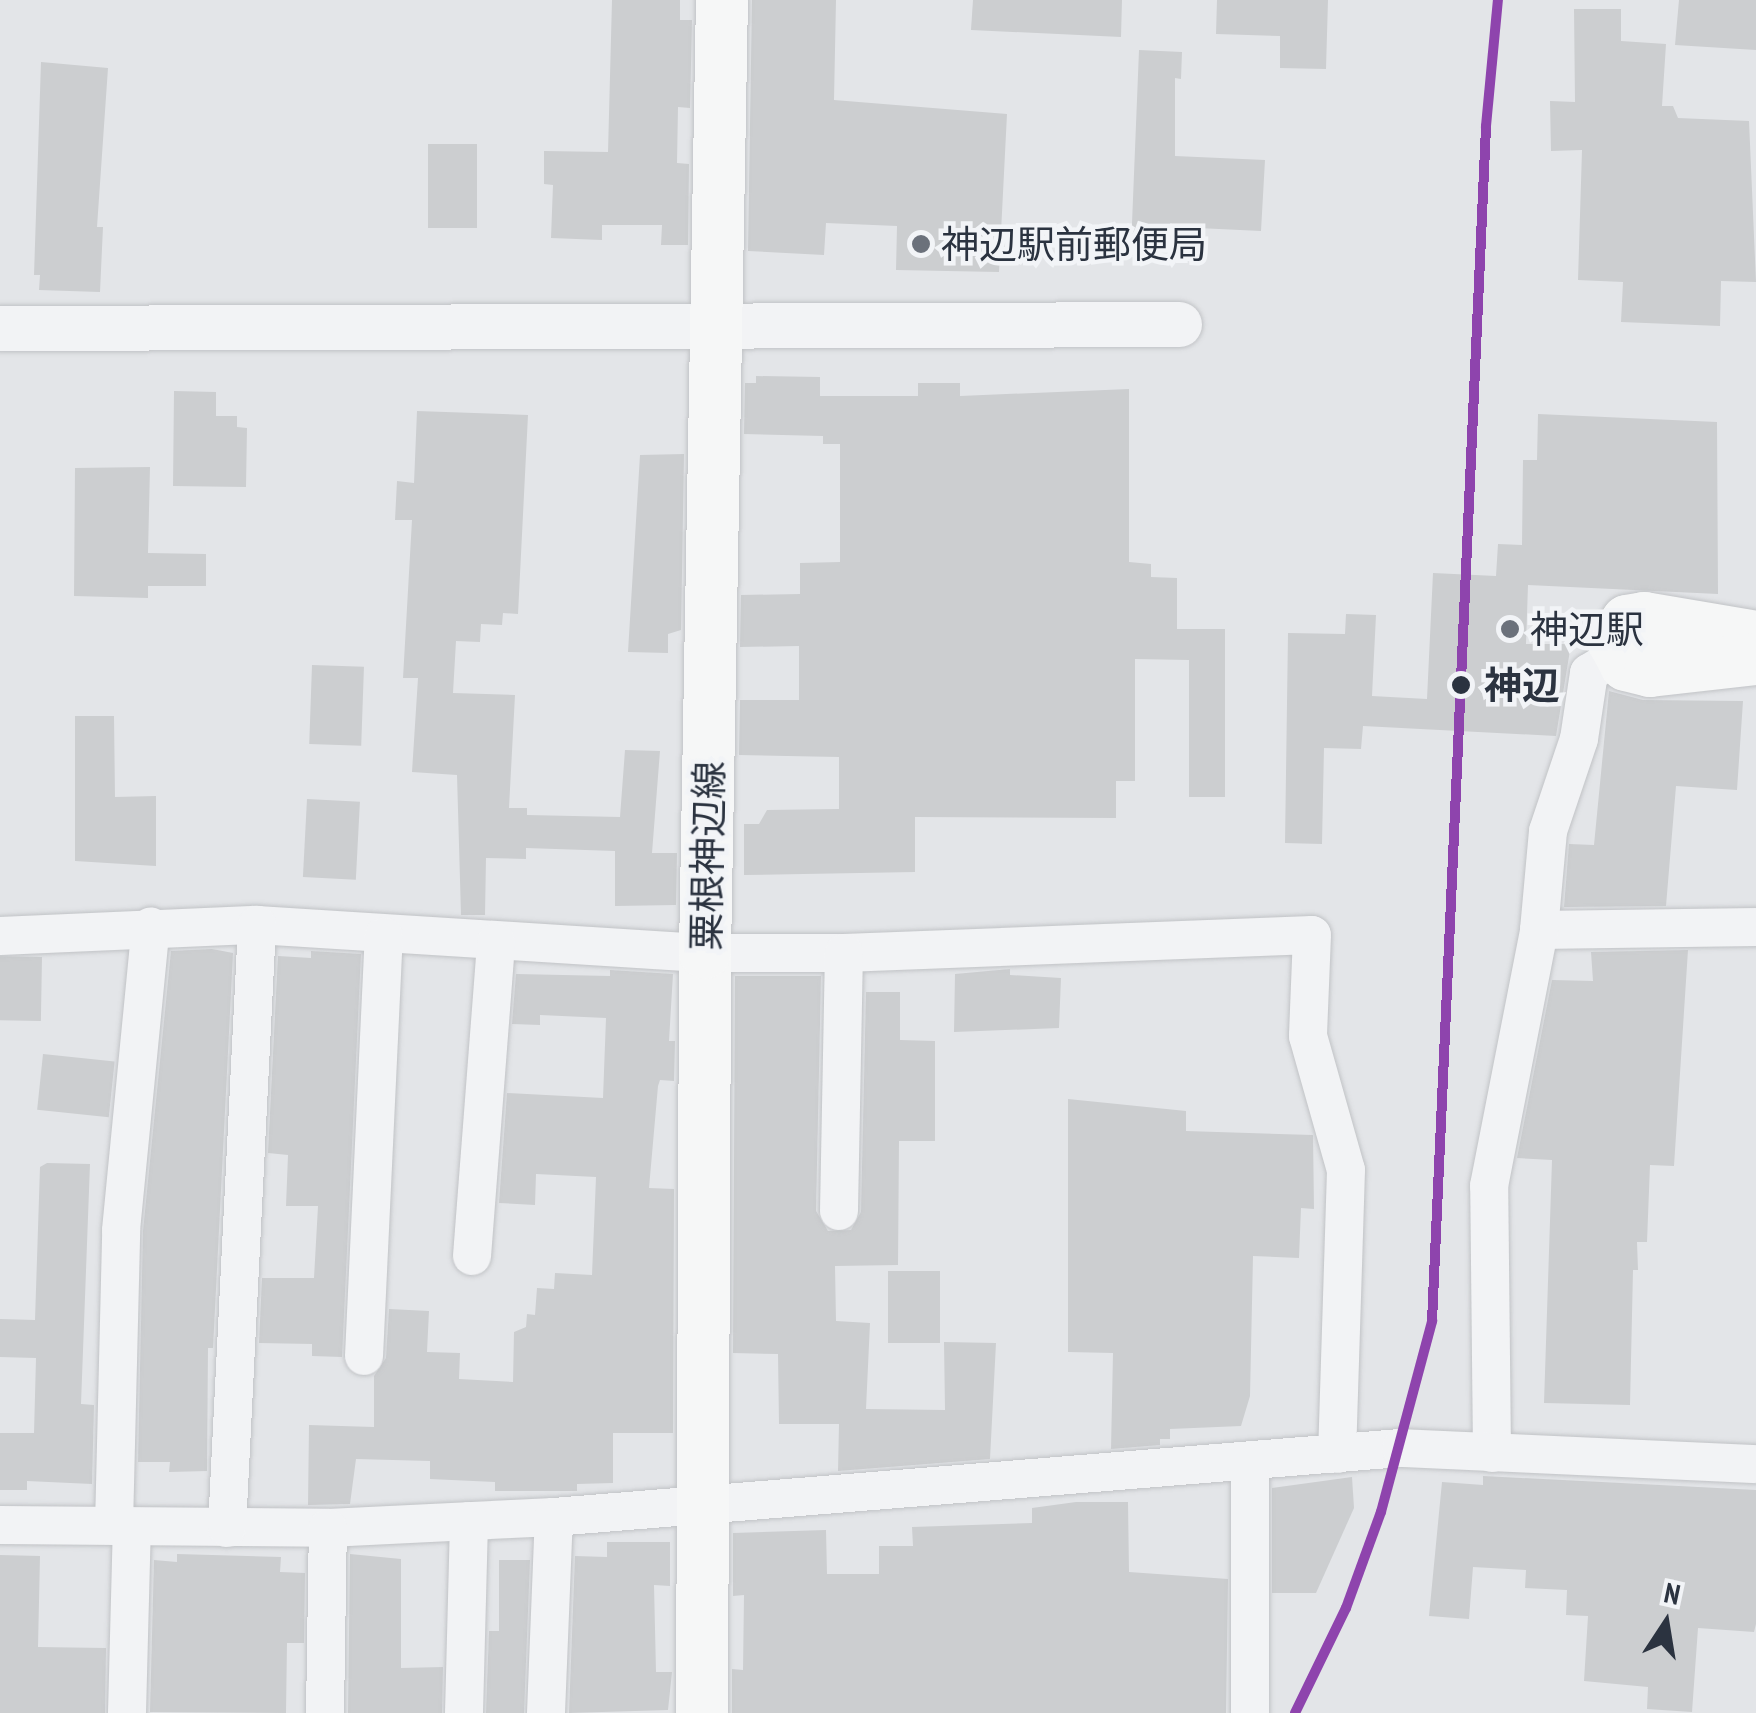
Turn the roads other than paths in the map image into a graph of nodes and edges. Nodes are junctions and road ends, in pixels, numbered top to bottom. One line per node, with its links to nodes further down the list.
1 (722, 0): 2 (main road, 粟根神辺線)
2 (720, 322): 3 (street); 4 (street); 15 (main road, 粟根神辺線)
3 (1180, 324)
4 (0, 328)
5 (1756, 637): 6 (main road)
6 (1616, 656): 7 (main road); 11 (street)
7 (1756, 659)
8 (257, 925): 9 (street); 13 (street); 29 (street)
9 (152, 926): 12 (street); 28 (street)
10 (1756, 927): 11 (street)
11 (1539, 930): 21 (street)
12 (0, 936)
13 (384, 936): 14 (street); 19 (street)
14 (496, 942): 15 (street); 18 (street)
15 (705, 953): 16 (street); 24 (main road, 粟根神辺線)
16 (844, 953): 17 (street); 20 (street)
17 (839, 1211)
18 (472, 1256)
19 (364, 1356)
20 (1338, 1454): 21 (street); 22 (street)
21 (1492, 1454): 23 (street)
22 (1250, 1462): 24 (street); 36 (street)
23 (1756, 1464)
24 (704, 1503): 25 (street); 35 (main road, 粟根神辺線)
25 (554, 1518): 26 (street); 34 (street)
26 (470, 1521): 30 (street); 33 (street)
27 (0, 1526): 28 (street)
28 (123, 1527): 29 (street); 31 (street)
29 (227, 1528): 30 (street)
30 (328, 1528): 32 (street)
31 (126, 1713)
32 (325, 1713)
33 (464, 1713)
34 (546, 1713)
35 (702, 1713)
36 (1250, 1713)

